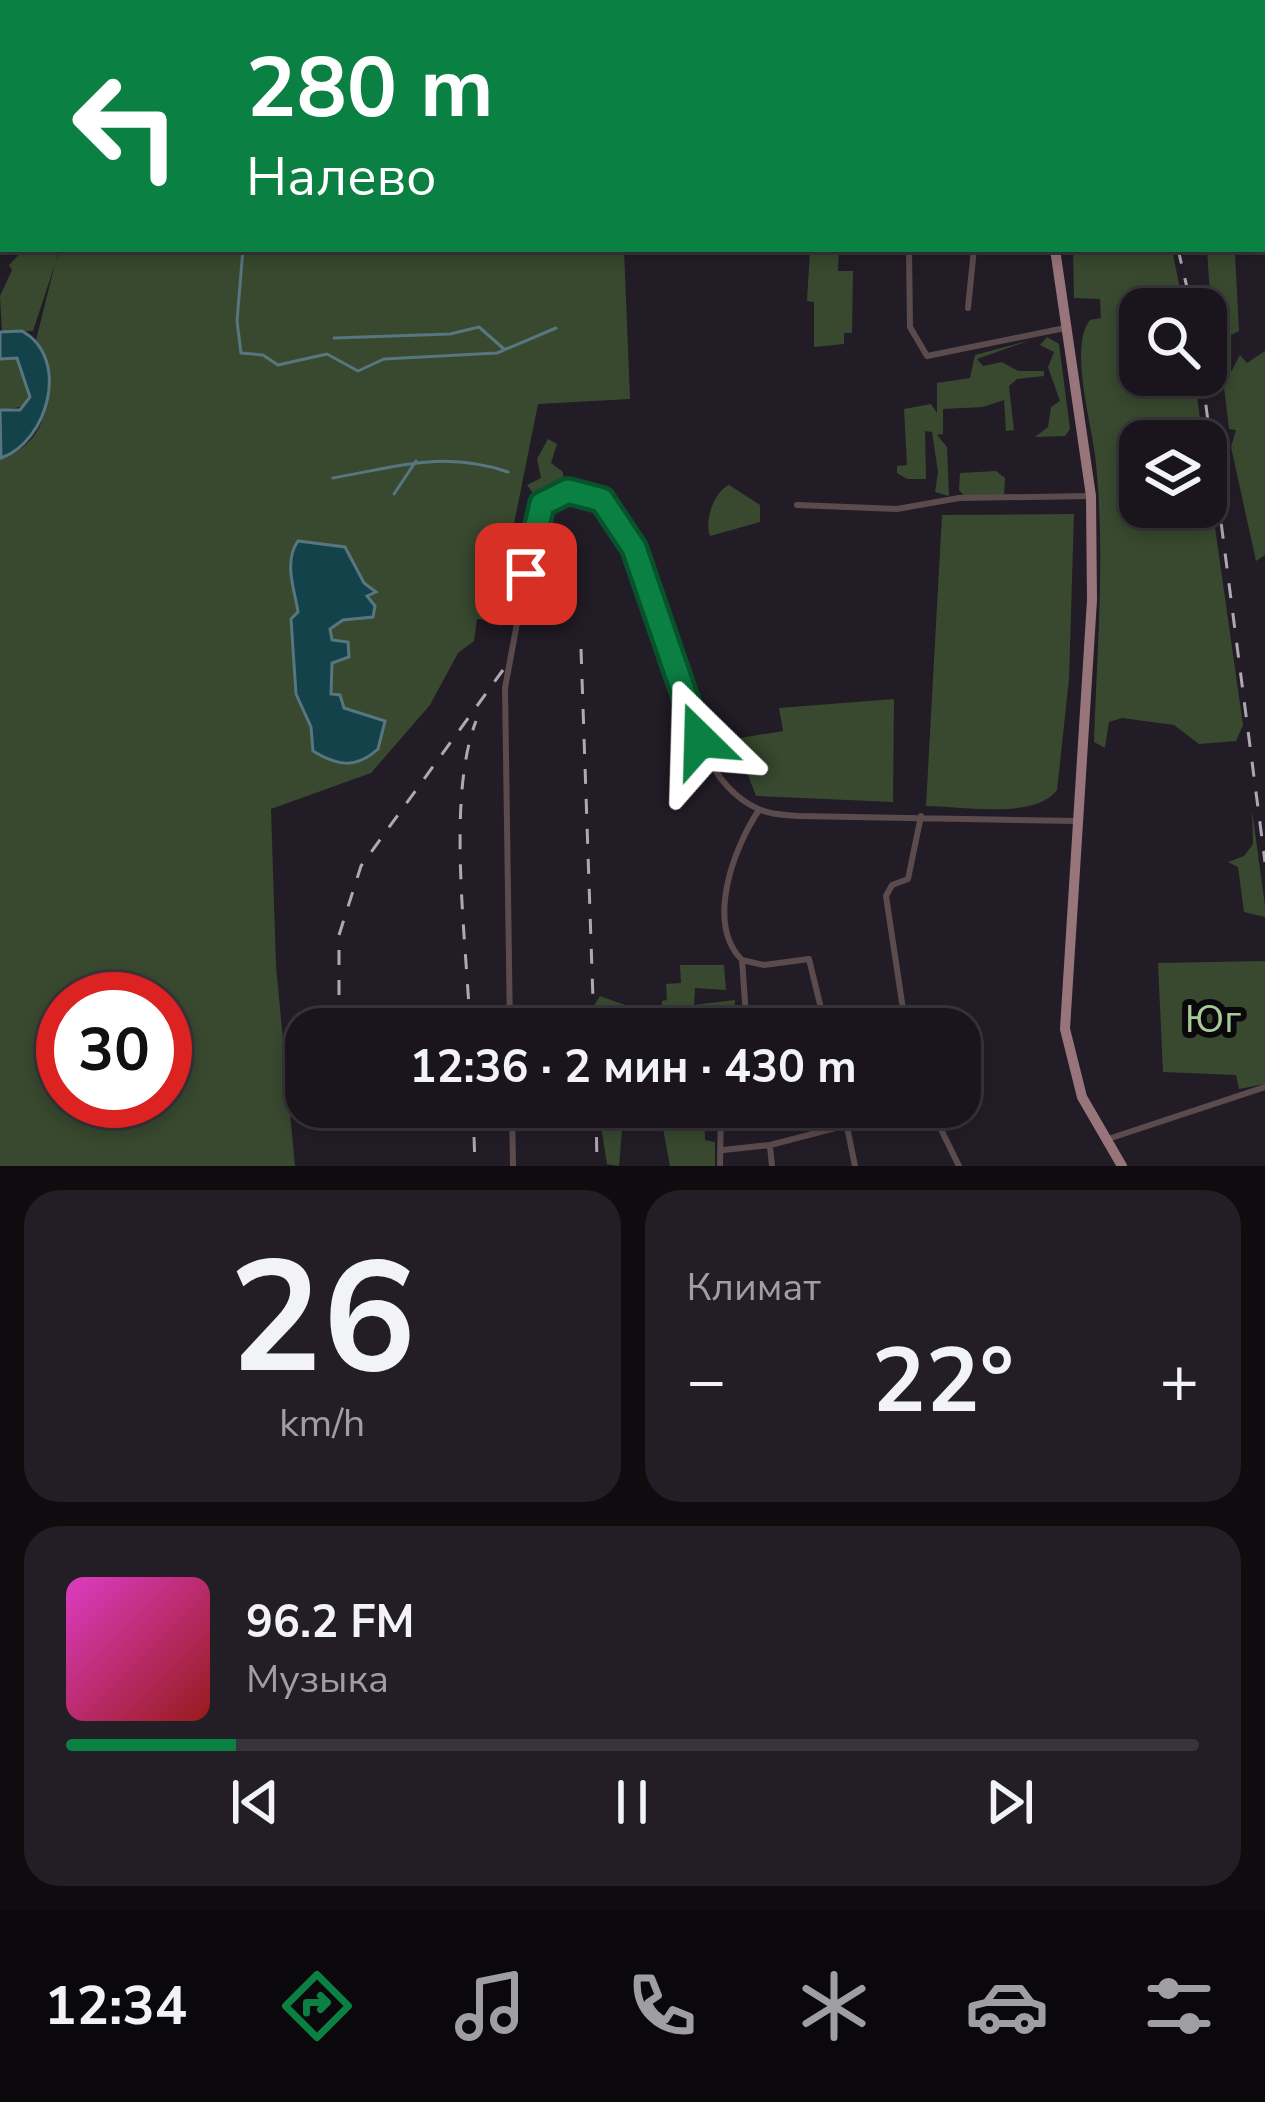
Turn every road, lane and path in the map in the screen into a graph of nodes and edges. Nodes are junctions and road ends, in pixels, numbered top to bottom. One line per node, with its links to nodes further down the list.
1 (919, 0): 2 (street)
2 (956, 0)
3 (909, 252): 7 (street)
4 (974, 252): 6 (street)
5 (1056, 252): 7 (main road)
6 (968, 308)
7 (1069, 328): 8 (main road)
8 (1091, 496): 9 (street); 12 (main road)
9 (797, 505)
10 (759, 810): 11 (street); 13 (street); 14 (street)
11 (921, 816): 12 (street); 17 (street)
12 (1076, 820): 24 (main road)
13 (742, 960): 15 (street); 16 (street)
14 (510, 1008)
15 (745, 1008)
16 (821, 1008)
17 (903, 1008)
18 (1265, 1088): 24 (street)
19 (512, 1128): 27 (street)
20 (722, 1128): 26 (street)
21 (835, 1128): 25 (street)
22 (848, 1128): 30 (street)
23 (939, 1128): 31 (street)
24 (1105, 1140): 32 (main road)
25 (770, 1145): 26 (street); 29 (street)
26 (723, 1150): 28 (street)
27 (513, 1166)
28 (720, 1166)
29 (772, 1166)
30 (855, 1166)
31 (958, 1166)
32 (1122, 1166)

